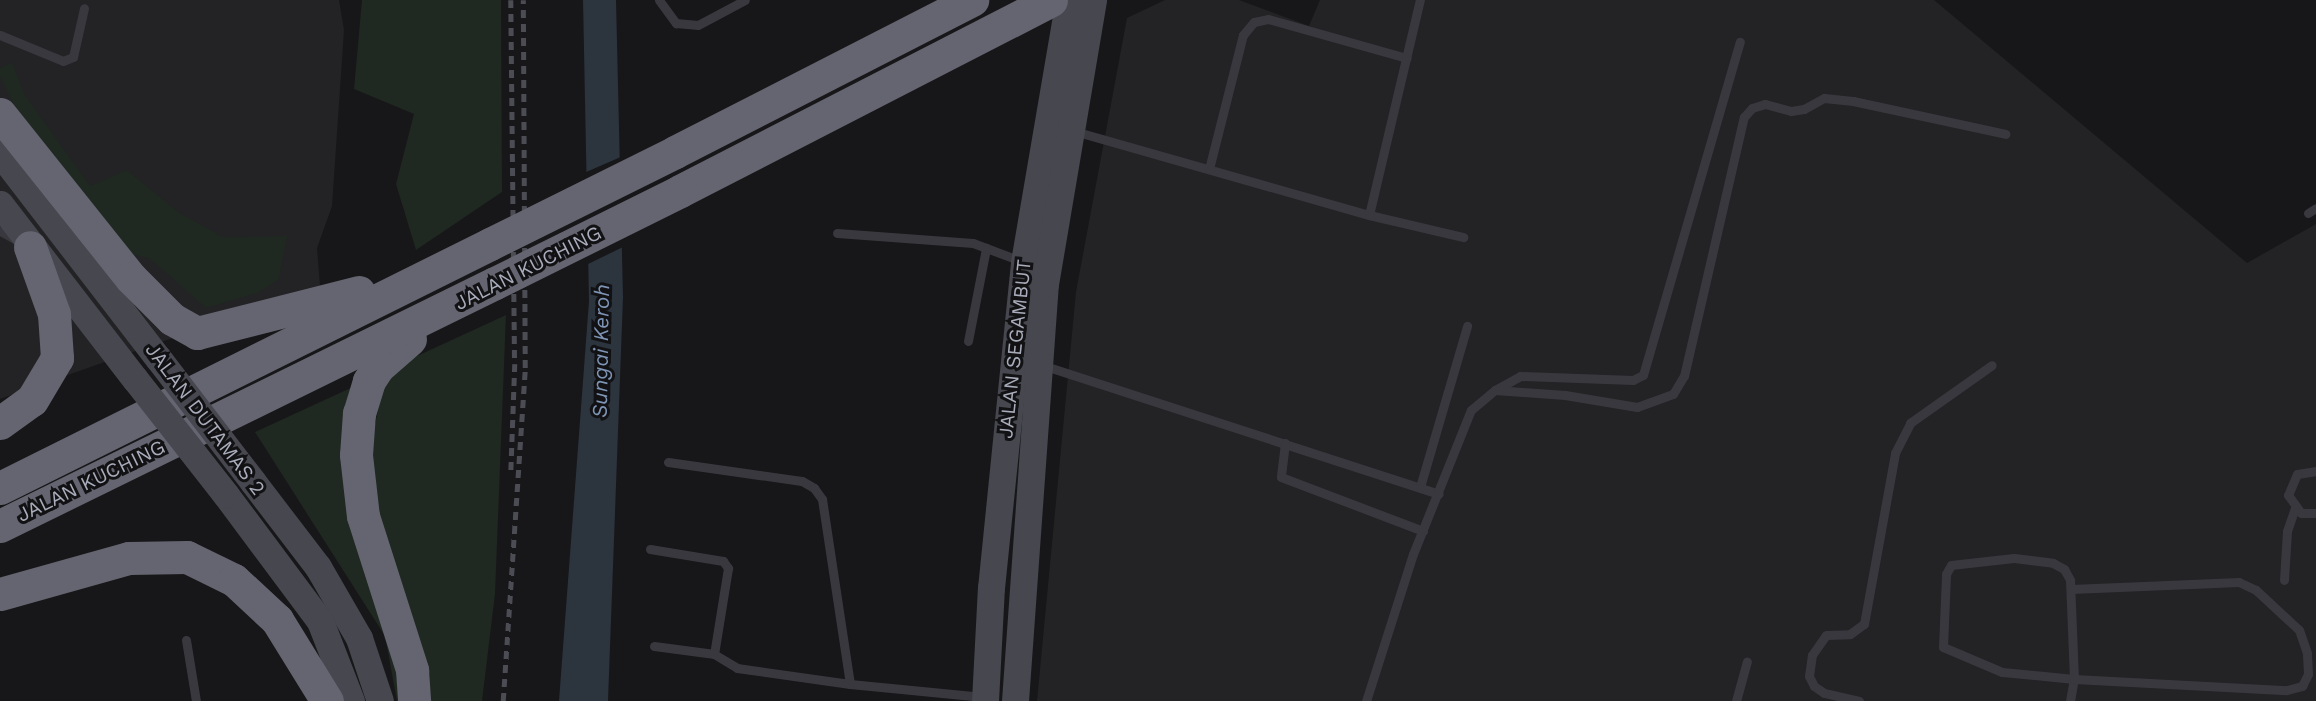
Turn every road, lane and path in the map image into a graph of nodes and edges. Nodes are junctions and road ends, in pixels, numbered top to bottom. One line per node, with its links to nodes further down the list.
1 (659, 0): 2 (lane)
2 (746, 0)
3 (972, 0): 24 (highway, JALAN KUCHING, bridge)
4 (1093, 0): 12 (main road, JALAN SEGAMBUT)
5 (1420, 0): 10 (lane)
6 (1054, 2): 23 (main road, JALAN SEGAMBUT); 25 (highway, JALAN KUCHING, bridge)
7 (84, 8): 8 (lane)
8 (0, 35)
9 (1740, 42): 30 (lane)
10 (1407, 58): 15 (lane); 17 (lane)
11 (0, 114): 24 (highway)
12 (1069, 130): 15 (lane); 28 (main road, JALAN SEGAMBUT)
13 (2005, 134): 30 (lane)
14 (0, 153): 46 (main road, JALAN DUTAMAS 2, bridge)
15 (1209, 169): 17 (lane)
16 (0, 204): 21 (main road, JALAN DUTAMAS 2)
17 (1369, 214): 20 (lane)
18 (0, 231): 21 (lane)
19 (837, 233): 22 (lane)
20 (1463, 237)
21 (30, 247): 31 (highway); 56 (main road, JALAN DUTAMAS 2, bridge)
22 (986, 248): 23 (lane); 27 (lane)
23 (1024, 262): 53 (main road, JALAN SEGAMBUT)
24 (432, 271): 36 (highway, JALAN KUCHING)
25 (439, 314): 40 (highway, JALAN KUCHING); 59 (highway)
26 (1467, 326): 35 (lane)
27 (968, 341)
28 (1038, 364): 32 (lane); 60 (main road, JALAN SEGAMBUT)
29 (1992, 365): 63 (lane)
30 (1495, 390): 37 (lane)
31 (0, 423)
32 (1285, 443): 35 (lane); 41 (lane)
33 (668, 462): 52 (lane)
34 (2316, 471): 38 (lane)
35 (1420, 487): 37 (lane)
36 (0, 488)
37 (1439, 494): 41 (lane)
38 (2295, 508): 39 (lane); 43 (lane)
39 (2316, 513)
40 (0, 526)
41 (1423, 531): 61 (lane)
42 (650, 549): 49 (lane)
43 (2284, 580)
44 (2071, 589): 51 (lane); 51 (lane); 51 (lane)
45 (0, 594): 55 (highway)
46 (344, 614): 57 (main road); 58 (main road, JALAN DUTAMAS 2)
47 (186, 640): 54 (lane)
48 (654, 646): 49 (lane)
49 (714, 654): 52 (lane)
50 (1747, 661): 62 (lane)
51 (2074, 679): 64 (lane)
52 (850, 684): 53 (lane)
53 (985, 699)
54 (196, 701)
55 (327, 701)
56 (351, 701)
57 (364, 701)
58 (380, 701)
59 (414, 701)
60 (1015, 701)
61 (1366, 701)
62 (1736, 701)
63 (1859, 701)
64 (2070, 701)

